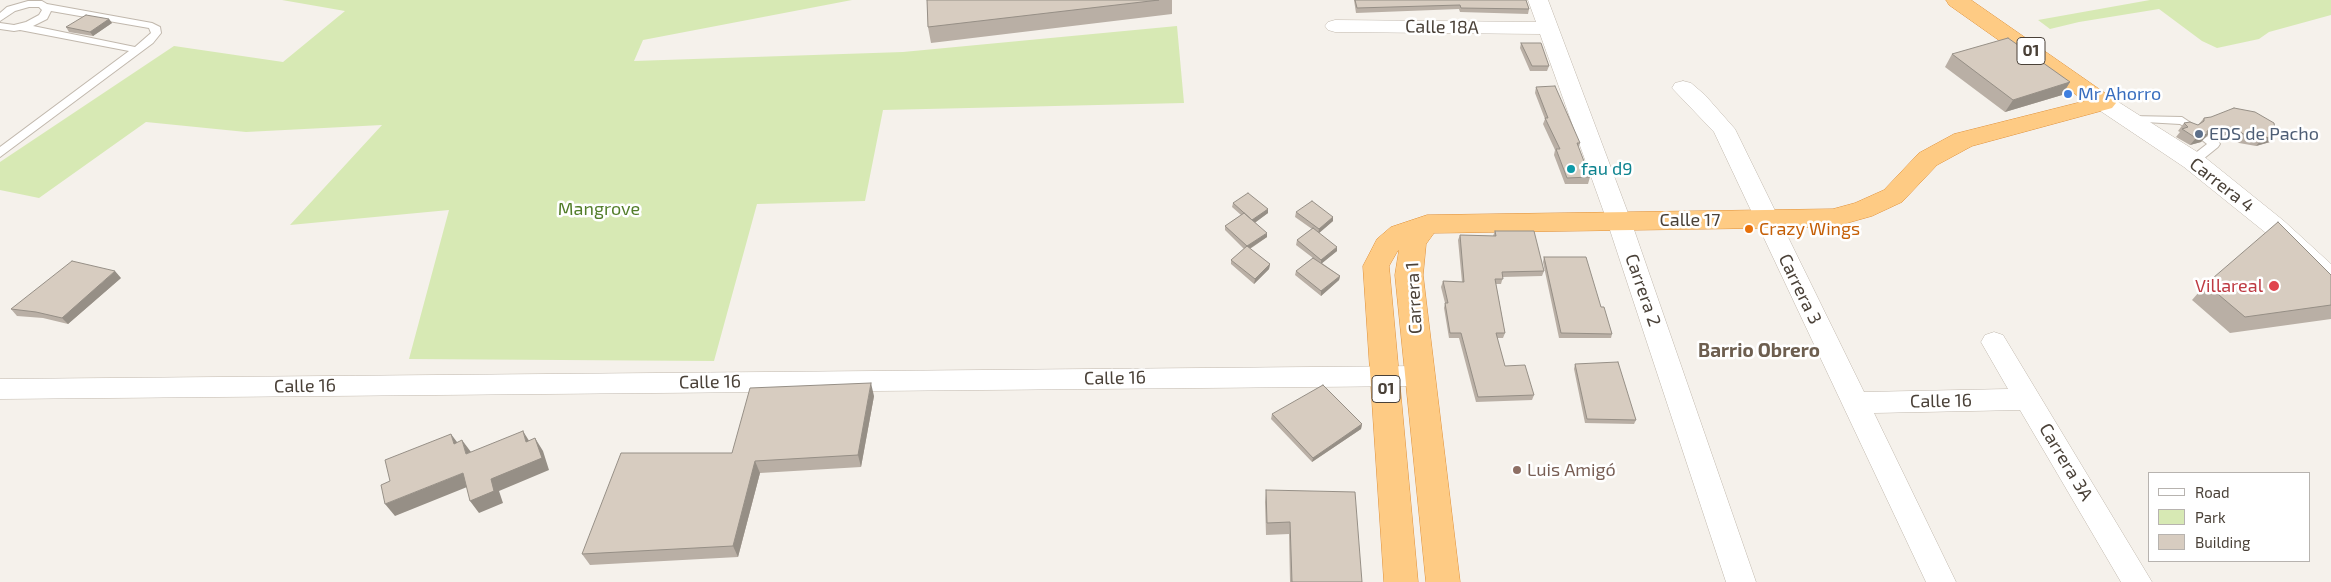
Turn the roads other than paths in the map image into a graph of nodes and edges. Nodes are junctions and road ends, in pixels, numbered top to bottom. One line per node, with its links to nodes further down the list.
1 (1538, 0): 7 (street, Carrera 2)
2 (1957, 0): 11 (highway, 01)
3 (46, 4): 4 (lane); 6 (lane); 9 (lane)
4 (1, 15)
5 (1335, 26): 7 (street, Calle 18A)
6 (22, 27): 8 (lane); 9 (lane)
7 (1548, 28): 18 (street, Carrera 2)
8 (2, 29)
9 (137, 50): 15 (lane)
10 (1683, 88): 17 (street, Carrera 3)
11 (2104, 103): 12 (street, Carrera 4); 17 (highway, Calle 17 / 01)
12 (2130, 119): 13 (lane); 16 (street, Carrera 4)
13 (2191, 127)
14 (2208, 140): 16 (lane)
15 (0, 153)
16 (2193, 162): 20 (street, Carrera 4)
17 (1766, 220): 18 (highway, Calle 17 / 01); 26 (street, Carrera 3)
18 (1619, 221): 19 (highway, Calle 17 / 01); 29 (street, Carrera 2)
19 (1426, 224): 22 (highway, Carrera 1 / 01); 23 (highway, Carrera 1 / 01)
20 (2331, 280)
21 (1994, 342): 25 (street, Carrera 3A)
22 (1385, 376): 23 (street, Calle 16); 24 (street, Calle 16); 27 (highway, Carrera 1 / 01)
23 (1420, 376): 28 (highway, Carrera 1 / 01)
24 (0, 389)
25 (2028, 399): 26 (street, Calle 16); 31 (street, Carrera 3A)
26 (1854, 403): 30 (street, Carrera 3)
27 (1401, 582)
28 (1443, 582)
29 (1741, 582)
30 (1941, 582)
31 (2137, 582)

